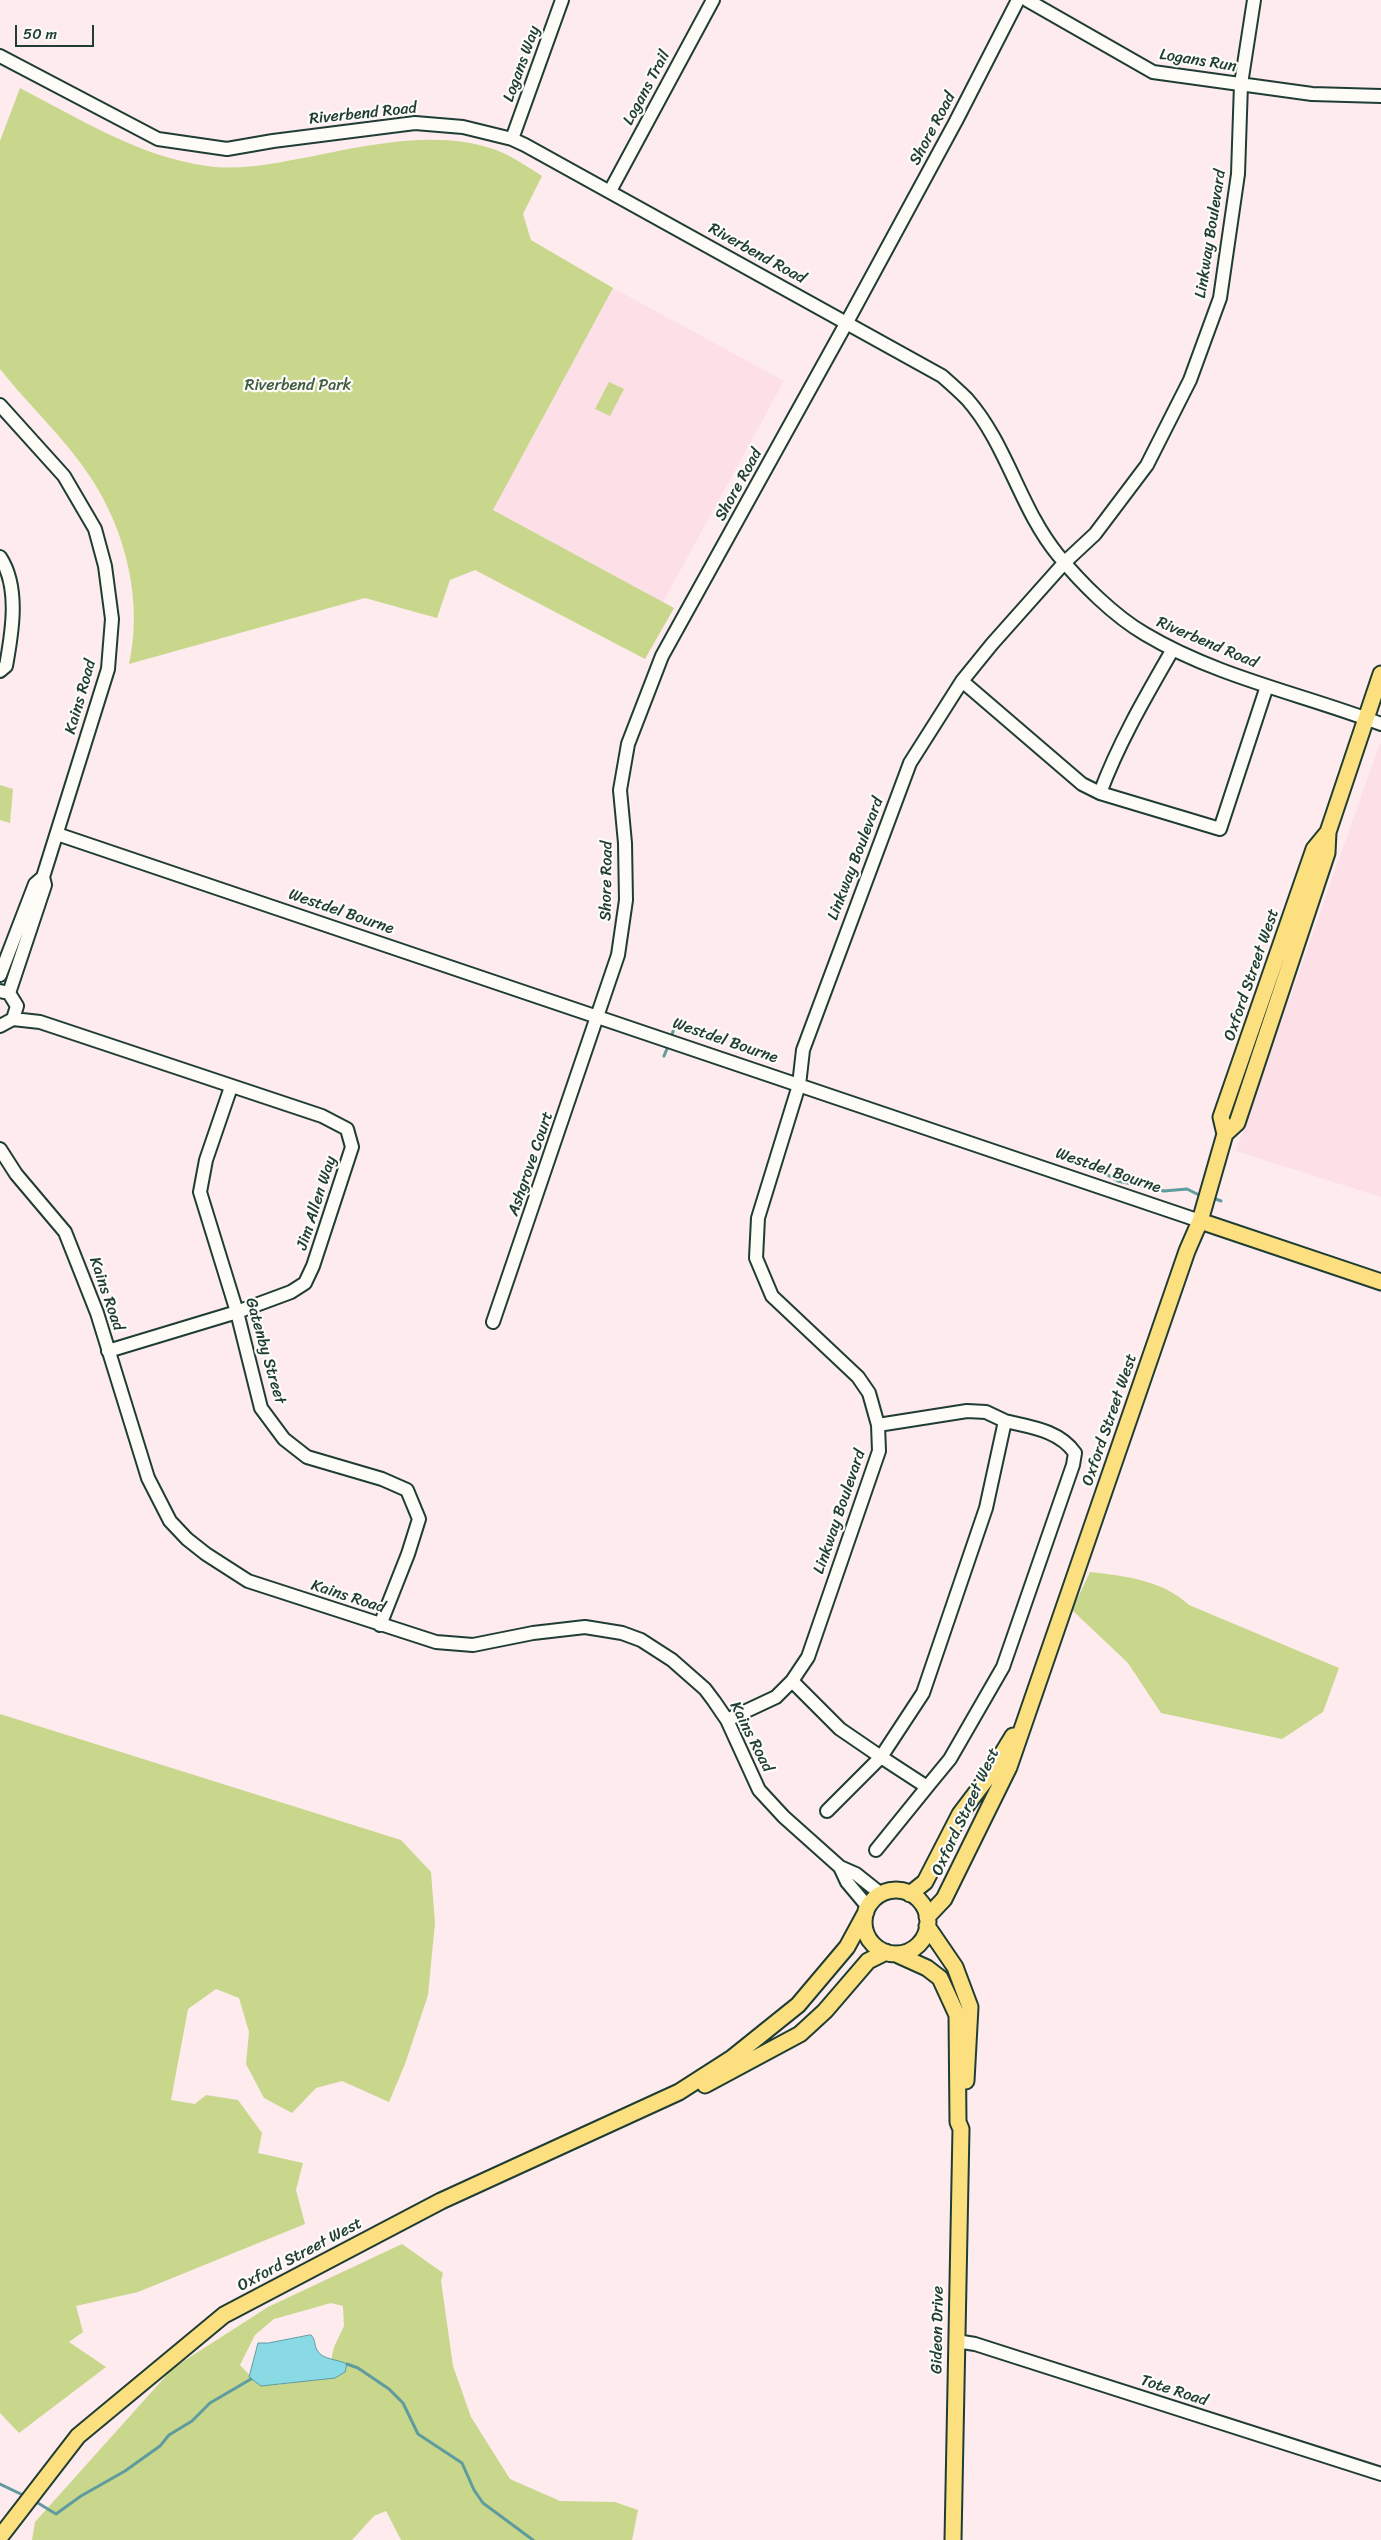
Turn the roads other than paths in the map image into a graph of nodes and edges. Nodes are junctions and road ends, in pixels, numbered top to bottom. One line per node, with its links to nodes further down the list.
1 (562, 0): 9 (street, Logans Way)
2 (713, 0): 10 (street, Logans Trail)
3 (1018, 0): 11 (street, Shore Road)
4 (1027, 0): 7 (street, Logans Run)
5 (1254, 0): 7 (street, Linkway Boulevard)
6 (0, 56): 9 (street, Riverbend Road)
7 (1241, 84): 8 (street, Logans Run); 14 (street, Linkway Boulevard)
8 (1381, 96)
9 (512, 139): 10 (street, Riverbend Road)
10 (610, 191): 11 (street, Riverbend Road)
11 (847, 322): 14 (street, Riverbend Road); 28 (street, Shore Road)
12 (0, 404): 23 (street, Kains Road)
13 (0, 557): 16 (street)
14 (1065, 562): 15 (street, Riverbend Road); 18 (street, Linkway Boulevard)
15 (1173, 649): 19 (street, Riverbend Road); 22 (street)
16 (0, 671)
17 (1381, 674): 20 (main road, Oxford Street West)
18 (962, 682): 22 (street); 31 (street, Linkway Boulevard)
19 (1266, 686): 20 (street, Riverbend Road); 22 (street)
20 (1366, 718): 21 (street, Riverbend Road); 34 (main road, Oxford Street West)
21 (1381, 724)
22 (1100, 793)
23 (57, 834): 24 (street, Kains Road); 28 (street, Westdel Bourne)
24 (43, 876): 25 (street, Kains Road); 26 (street, Kains Road)
25 (0, 975)
26 (4, 992): 27 (street)
27 (17, 1006): 29 (street, Jim Allen Way); 30 (street)
28 (596, 1016): 31 (street, Westdel Bourne); 37 (street, Ashgrove Court)
29 (40, 1022): 30 (street, Jim Allen Way); 32 (street, Jim Allen Way)
30 (4, 1025)
31 (799, 1085): 34 (street, Westdel Bourne); 40 (street, Linkway Boulevard)
32 (231, 1087): 36 (street, Gatenby Street); 36 (street, Jim Allen Way)
33 (0, 1149): 38 (street, Kains Road)
34 (1200, 1221): 35 (main road, Westdel Bourne); 43 (main road, Oxford Street West)
35 (1381, 1282)
36 (237, 1312): 38 (street, Jim Allen Way); 41 (street, Gatenby Street)
37 (494, 1322)
38 (108, 1352): 41 (street, Kains Road)
39 (1004, 1421): 40 (street); 45 (street); 46 (street)
40 (878, 1425): 42 (street, Linkway Boulevard)
41 (380, 1625): 44 (street, Kains Road)
42 (792, 1681): 44 (street, Linkway Boulevard); 45 (street)
43 (1026, 1715): 51 (main road, Oxford Street West); 53 (main road, Oxford Street West)
44 (727, 1720): 49 (street, Kains Road)
45 (881, 1757): 46 (street); 47 (street)
46 (927, 1787): 48 (street)
47 (827, 1811)
48 (876, 1850)
49 (840, 1867): 50 (street, Kains Road); 52 (street, Kains Road)
50 (881, 1894): 51 (main road); 52 (main road)
51 (910, 1894): 53 (main road)
52 (867, 1909): 54 (main road); 55 (main road, Oxford Street West)
53 (927, 1922): 54 (main road); 56 (main road, Gideon Drive)
54 (891, 1953): 55 (main road, Oxford Street West); 56 (main road, Gideon Drive)
55 (679, 2092): 59 (main road, Oxford Street West)
56 (958, 2122): 57 (main road, Gideon Drive)
57 (956, 2341): 58 (street, Tote Road); 60 (main road, Gideon Drive)
58 (1381, 2474)
59 (0, 2537)
60 (953, 2540)

